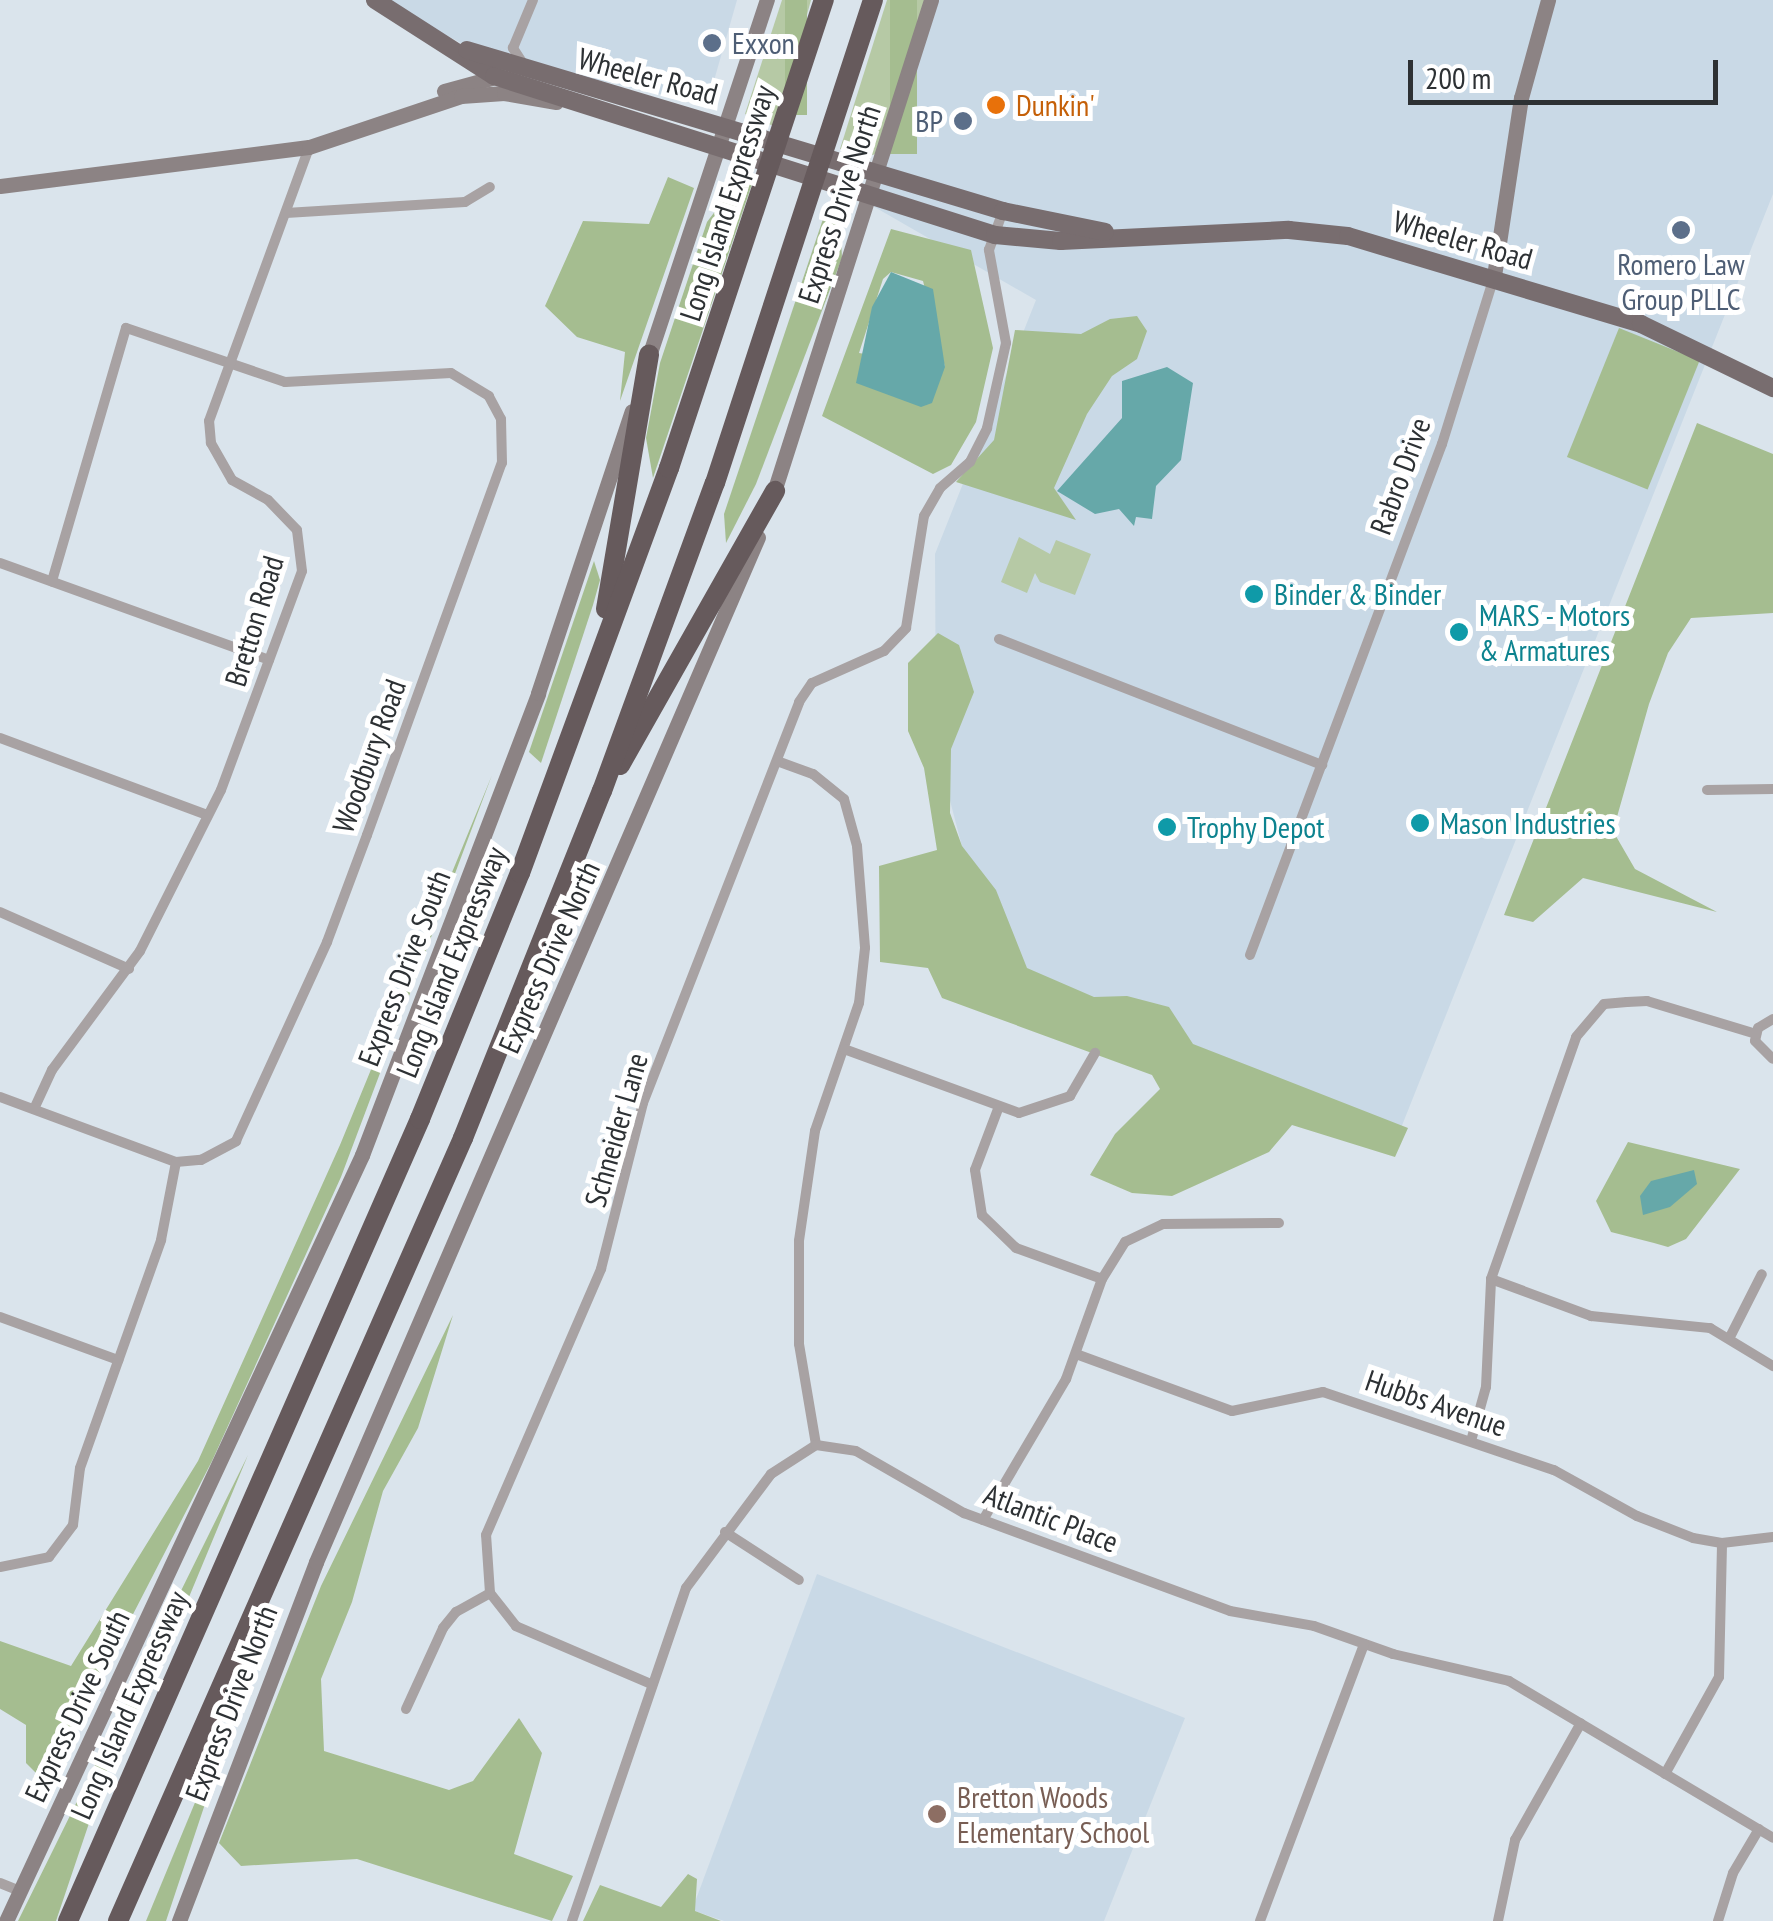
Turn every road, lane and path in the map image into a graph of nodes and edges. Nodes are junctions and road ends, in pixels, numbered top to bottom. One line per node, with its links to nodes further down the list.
1 (375, 0): 8 (main road)
2 (533, 0): 10 (street)
3 (767, 0): 16 (main road, Express Drive South)
4 (824, 0): 36 (highway, Long Island Expressway)
5 (873, 0): 42 (highway)
6 (931, 0): 19 (main road, Express Drive North)
7 (1548, 0): 27 (main road, Rabro Drive)
8 (417, 26): 9 (main road); 10 (main road)
9 (454, 50): 11 (main road); 12 (main road)
10 (531, 68): 13 (main road)
11 (494, 76): 12 (main road, Wheeler Road); 13 (main road, Wheeler Road); 14 (main road)
12 (458, 87): 15 (main road, Wheeler Road)
13 (658, 103): 16 (main road, Wheeler Road)
14 (570, 104): 15 (main road, Wheeler Road); 18 (main road, Wheeler Road)
15 (396, 115): 17 (main road, Wheeler Road)
16 (729, 126): 18 (main road, Express Drive South); 19 (main road, Wheeler Road)
17 (309, 147): 20 (main road, Wheeler Road); 24 (street, Bretton Road)
18 (720, 151): 22 (main road, Wheeler Road); 28 (main road, Express Drive South)
19 (881, 174): 22 (main road, Express Drive North); 23 (main road, Wheeler Road)
20 (0, 186)
21 (490, 187): 24 (street)
22 (871, 200): 25 (main road, Wheeler Road); 31 (main road, Express Drive North)
23 (1002, 210): 25 (street, Schneider Lane); 26 (main road, Wheeler Road)
24 (286, 214): 29 (street, Bretton Road)
25 (994, 235): 26 (main road, Wheeler Road); 38 (street, Schneider Lane)
26 (1119, 236): 27 (main road, Wheeler Road)
27 (1494, 276): 30 (main road, Wheeler Road); 39 (street, Rabro Drive)
28 (649, 355): 36 (highway); 82 (main road, Express Drive South)
29 (229, 365): 33 (street, Woodbury Road); 35 (street, Bretton Road); 55 (street, Woodbury Road)
30 (1773, 388)
31 (775, 491): 42 (highway); 86 (main road, Express Drive North)
32 (0, 562): 33 (street)
33 (52, 581): 35 (street)
34 (999, 640): 39 (street)
35 (269, 660): 43 (street, Bretton Road)
36 (587, 700): 84 (highway, Long Island Expressway)
37 (0, 738): 43 (street)
38 (777, 761): 49 (street); 73 (street, Schneider Lane)
39 (1322, 766): 45 (street, Rabro Drive)
40 (1707, 790): 41 (street)
41 (1773, 790)
42 (602, 791): 85 (highway)
43 (207, 815): 46 (street, Bretton Road)
44 (0, 912): 46 (street)
45 (1250, 955)
46 (129, 968): 53 (street, Bretton Road)
47 (1773, 1020): 48 (street)
48 (1756, 1034): 51 (street); 59 (street)
49 (844, 1050): 54 (street); 66 (street)
50 (1095, 1053): 54 (street)
51 (1773, 1059)
52 (0, 1098): 53 (street)
53 (34, 1109): 55 (street)
54 (998, 1109): 58 (street)
55 (176, 1162): 63 (street)
56 (1279, 1223): 58 (street)
57 (1762, 1274): 61 (street)
58 (1102, 1278): 62 (street)
59 (1490, 1279): 61 (street); 65 (street)
60 (0, 1317): 63 (street)
61 (1731, 1335): 64 (street)
62 (1076, 1354): 65 (street, Hubbs Avenue); 67 (street)
63 (118, 1360): 71 (street)
64 (1773, 1366)
65 (1471, 1441): 70 (street, Hubbs Avenue)
66 (816, 1445): 67 (street, Atlantic Place); 68 (street)
67 (983, 1520): 74 (street, Atlantic Place)
68 (725, 1532): 72 (street); 75 (street)
69 (1773, 1537): 70 (street, Hubbs Avenue)
70 (1722, 1544): 78 (street)
71 (0, 1567)
72 (799, 1580)
73 (490, 1593): 75 (street); 76 (street)
74 (1364, 1644): 77 (street, Atlantic Place); 88 (street)
75 (652, 1684): 87 (street)
76 (406, 1710)
77 (1581, 1723): 78 (street, Atlantic Place); 89 (street)
78 (1666, 1774): 79 (street, Atlantic Place)
79 (1758, 1829): 80 (street, Atlantic Place); 90 (street)
80 (1773, 1838)
81 (0, 1883): 82 (street)
82 (20, 1891): 83 (main road, Express Drive South)
83 (6, 1921)
84 (68, 1921)
85 (118, 1921)
86 (178, 1921)
87 (572, 1921)
88 (1260, 1921)
89 (1498, 1921)
90 (1718, 1921)

